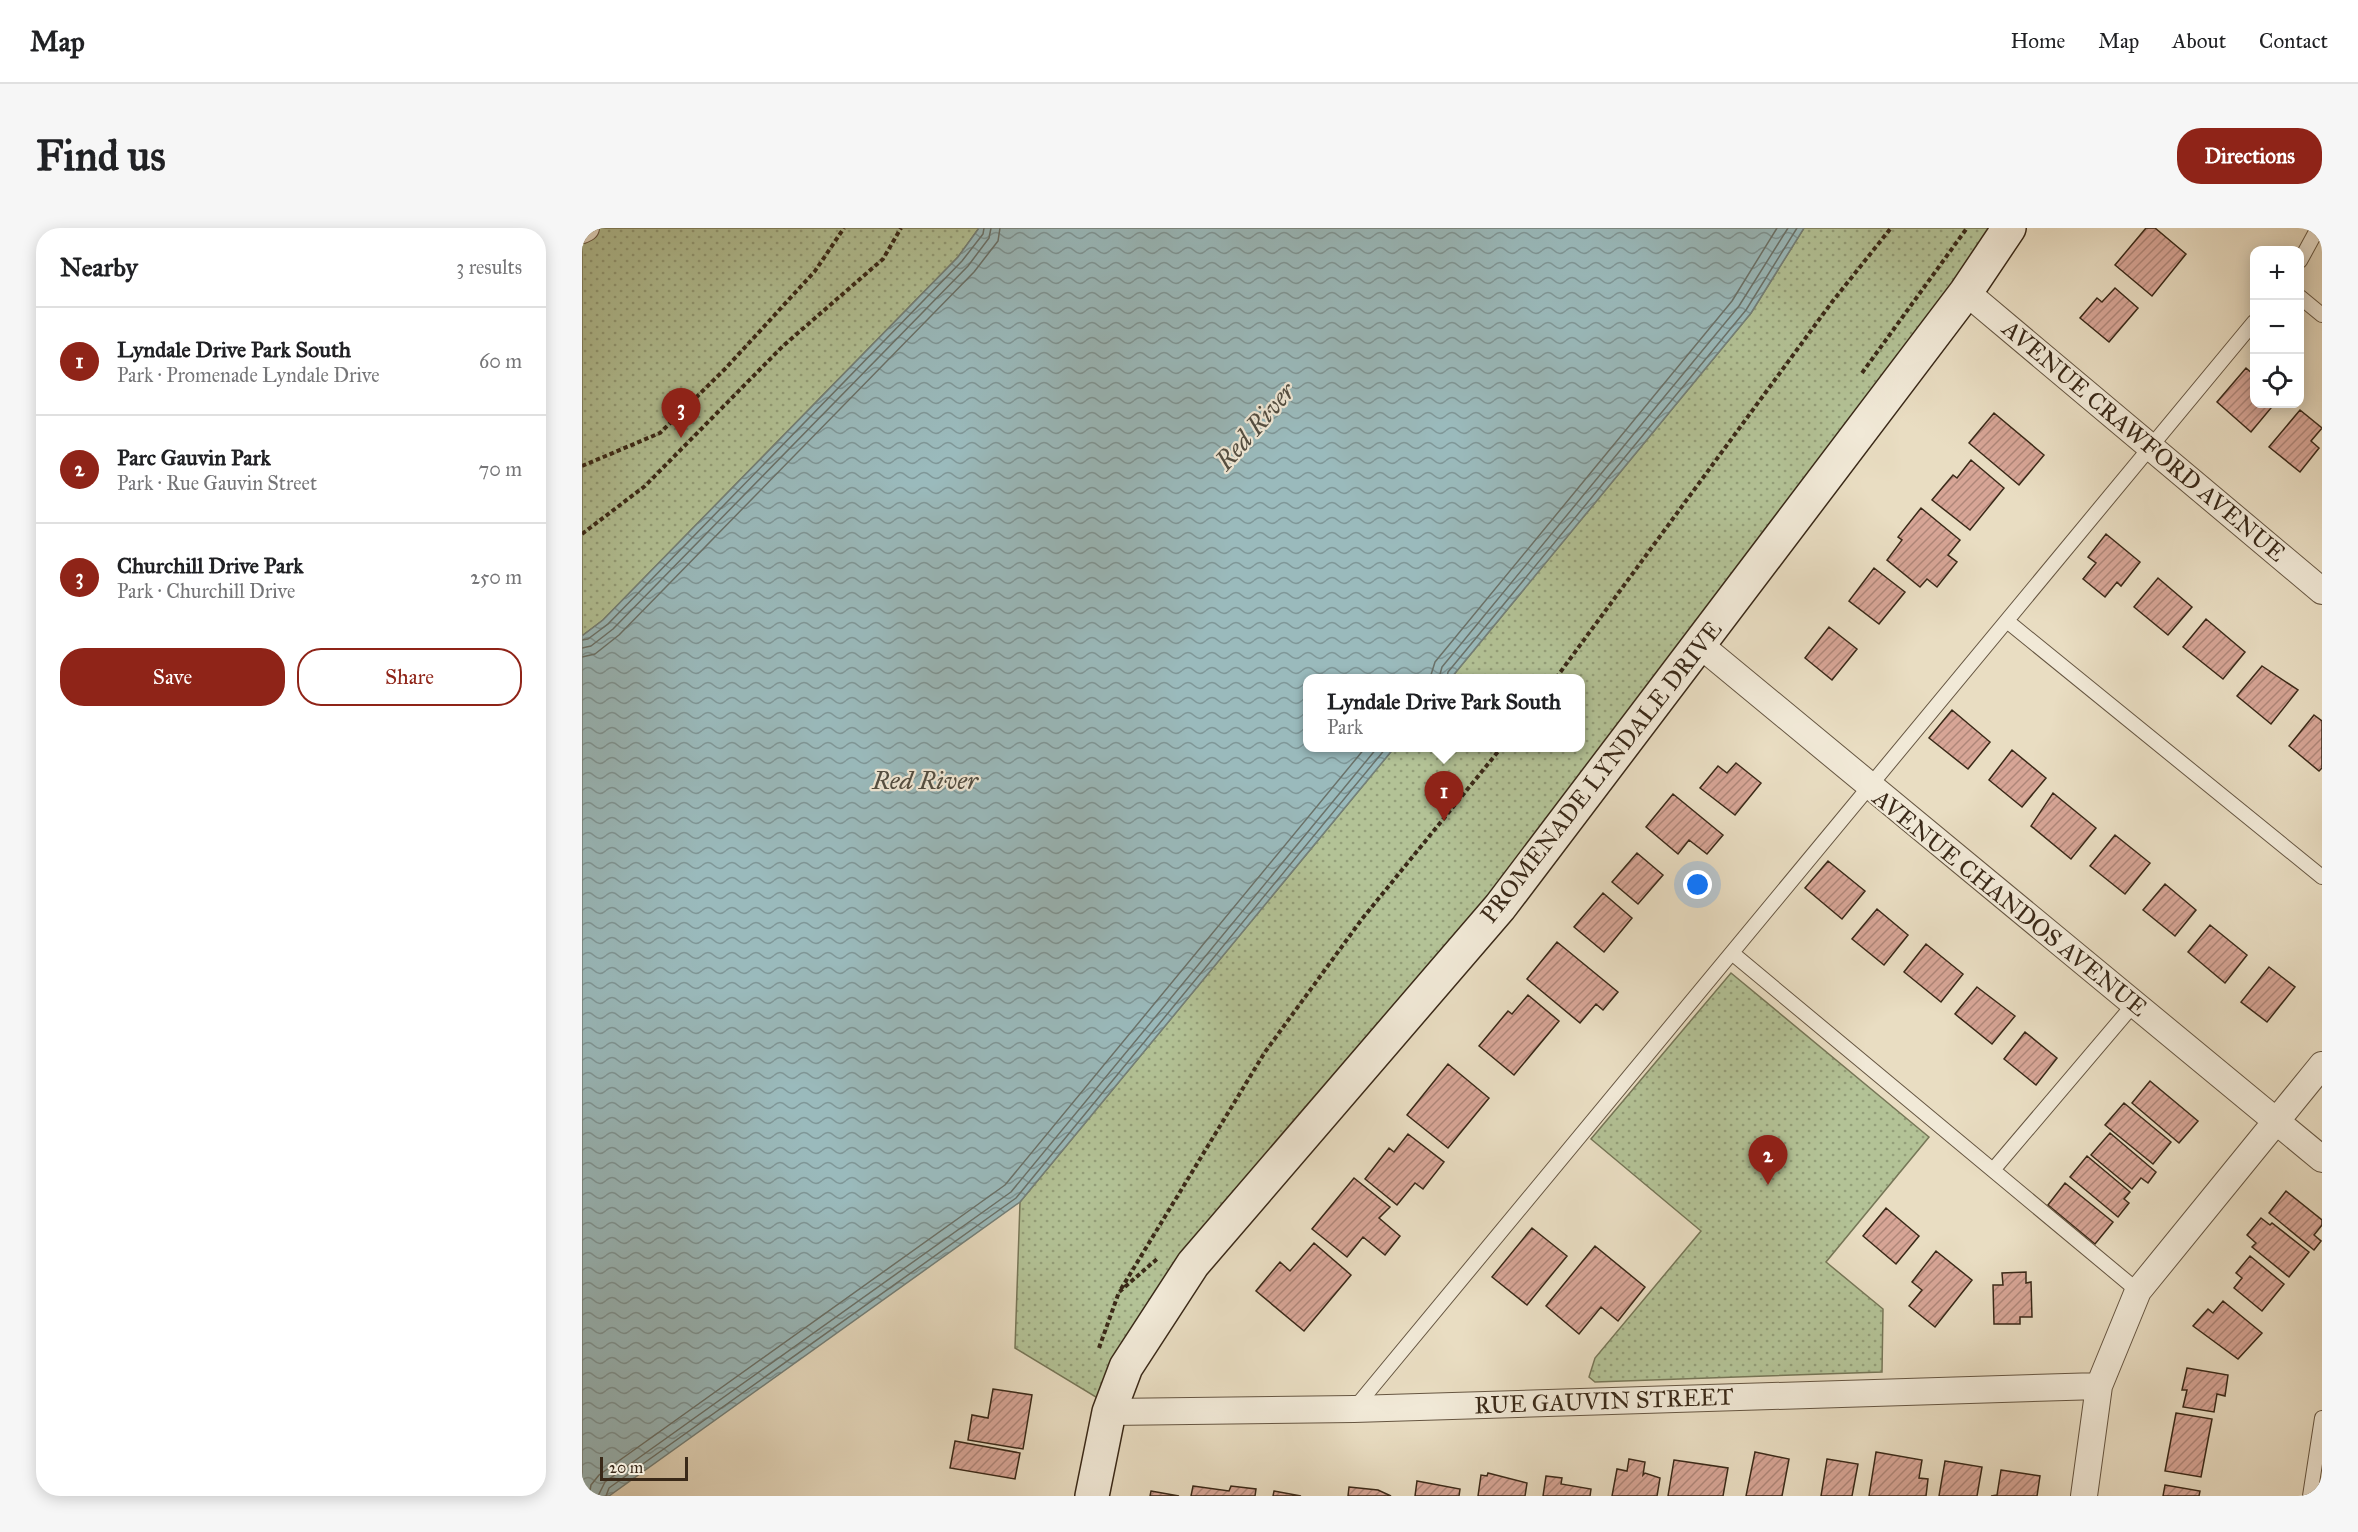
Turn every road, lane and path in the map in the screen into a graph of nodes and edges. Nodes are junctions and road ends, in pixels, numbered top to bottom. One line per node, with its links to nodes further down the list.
1 (844, 228): 14 (path)
2 (901, 228): 15 (path)
3 (1891, 228): 19 (path)
4 (1967, 228): 12 (path)
5 (2009, 228): 8 (street, PROMENADE LYNDALE DRIVE)
6 (2318, 228): 7 (lane)
7 (2304, 254)
8 (1966, 292): 13 (street, AVENUE CRAWFORD AVENUE); 18 (street, PROMENADE LYNDALE DRIVE)
9 (2304, 300): 10 (lane)
10 (2322, 315)
11 (2250, 327): 13 (lane)
12 (1857, 380)
13 (2151, 447): 16 (street, AVENUE CRAWFORD AVENUE); 17 (lane)
14 (582, 466)
15 (582, 534)
16 (2322, 591)
17 (2007, 621): 21 (lane); 22 (lane)
18 (1700, 645): 21 (street, AVENUE CHANDOS AVENUE); 32 (street, PROMENADE LYNDALE DRIVE)
19 (1559, 674)
20 (1497, 752): 31 (path)
21 (1869, 787): 23 (lane); 24 (street, AVENUE CHANDOS AVENUE)
22 (2322, 877)
23 (1732, 953): 28 (lane); 34 (lane)
24 (2134, 1004): 26 (street, AVENUE CHANDOS AVENUE); 28 (lane)
25 (2322, 1065): 26 (street)
26 (2276, 1121): 27 (street, AVENUE CHANDOS AVENUE); 30 (street)
27 (2322, 1159)
28 (1993, 1170): 30 (lane)
29 (1158, 1258): 31 (path)
30 (2138, 1291): 33 (street)
31 (1119, 1292): 32 (path)
32 (1126, 1367): 35 (street, PROMENADE LYNDALE DRIVE)
33 (2099, 1386): 34 (street, RUE GAUVIN STREET); 38 (street)
34 (1354, 1409): 35 (street, RUE GAUVIN STREET)
35 (1109, 1412): 37 (street, PROMENADE LYNDALE DRIVE)
36 (2322, 1418): 39 (lane)
37 (1092, 1496)
38 (2084, 1496)
39 (2310, 1496)

